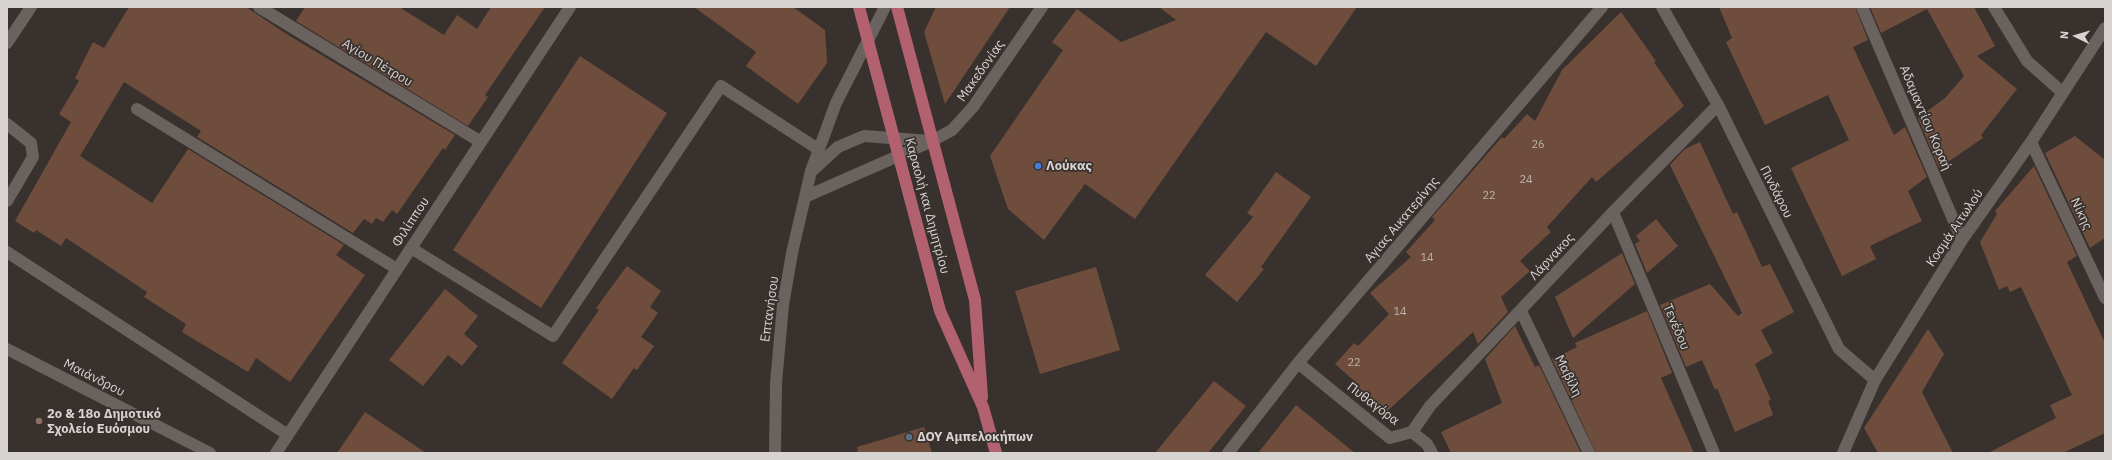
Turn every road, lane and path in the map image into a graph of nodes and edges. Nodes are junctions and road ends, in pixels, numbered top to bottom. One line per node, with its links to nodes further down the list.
1 (31, 7): 14 (street)
2 (260, 7): 21 (street, Αγίου Πέτρου)
3 (570, 7): 21 (street, Φιλίππου)
4 (859, 7): 13 (main road, Καραολή και Δημητρίου)
5 (885, 7): 13 (street, Επτανήσου)
6 (897, 7): 20 (main road, Καραολή και Δημητρίου)
7 (1042, 7): 20 (street, Μακεδονίας)
8 (1602, 7): 36 (street, Αγιας Αικατερίνης)
9 (1662, 7): 16 (street, Πινδάρου)
10 (1862, 7): 29 (street, Αδαμαντίου Κοραή)
11 (1994, 7): 15 (street)
12 (2105, 28): 15 (street, Κοσμά Αιτωλού)
13 (868, 38): 19 (main road, Καραολή και Δημητρίου); 23 (street, Επτανήσου)
14 (7, 43)
15 (2063, 93): 22 (street, Κοσμά Αιτωλού)
16 (1718, 105): 28 (street, Λάρνακος); 37 (street, Πινδάρου)
17 (137, 109): 32 (street)
18 (7, 124): 27 (street)
19 (894, 137): 20 (street); 24 (main road, Καραολή και Δημητρίου); 25 (street)
20 (932, 141): 24 (street, Μακεδονίας); 38 (main road, Καραολή και Δημητρίου)
21 (480, 142): 30 (street, Φιλίππου)
22 (2031, 142): 29 (street, Κοσμά Αιτωλού); 33 (street, Νίκης)
23 (818, 149): 25 (street, Επτανήσου); 30 (street)
24 (899, 155): 26 (street, Μακεδονίας); 38 (main road, Καραολή και Δημητρίου)
25 (811, 171): 26 (street, Επτανήσου)
26 (805, 197): 43 (street, Επτανήσου)
27 (7, 200)
28 (1613, 212): 34 (street, Λάρνακος); 48 (street, Τενέδου)
29 (1962, 240): 37 (street, Κοσμά Αιτωλού)
30 (411, 248): 32 (street, Φιλίππου)
31 (7, 252): 40 (street)
32 (397, 269): 40 (street, Φιλίππου)
33 (2105, 298)
34 (1520, 311): 39 (street, Λάρνακος); 47 (street, Μαβίλη)
35 (7, 349): 41 (street, Μαιάνδρου)
36 (1298, 363): 39 (street, Πυθαγόρα); 45 (street, Αγιας Αικατερίνης)
37 (1875, 380): 49 (street, Κοσμά Αιτωλού)
38 (983, 407): 44 (main road, Καραολή και Δημητρίου)
39 (1412, 432): 46 (street, Πυθαγόρα)
40 (288, 435): 42 (street, Φιλίππου)
41 (210, 453)
42 (276, 453)
43 (775, 453)
44 (996, 453)
45 (1228, 453)
46 (1432, 453)
47 (1589, 453)
48 (1714, 453)
49 (1843, 453)

